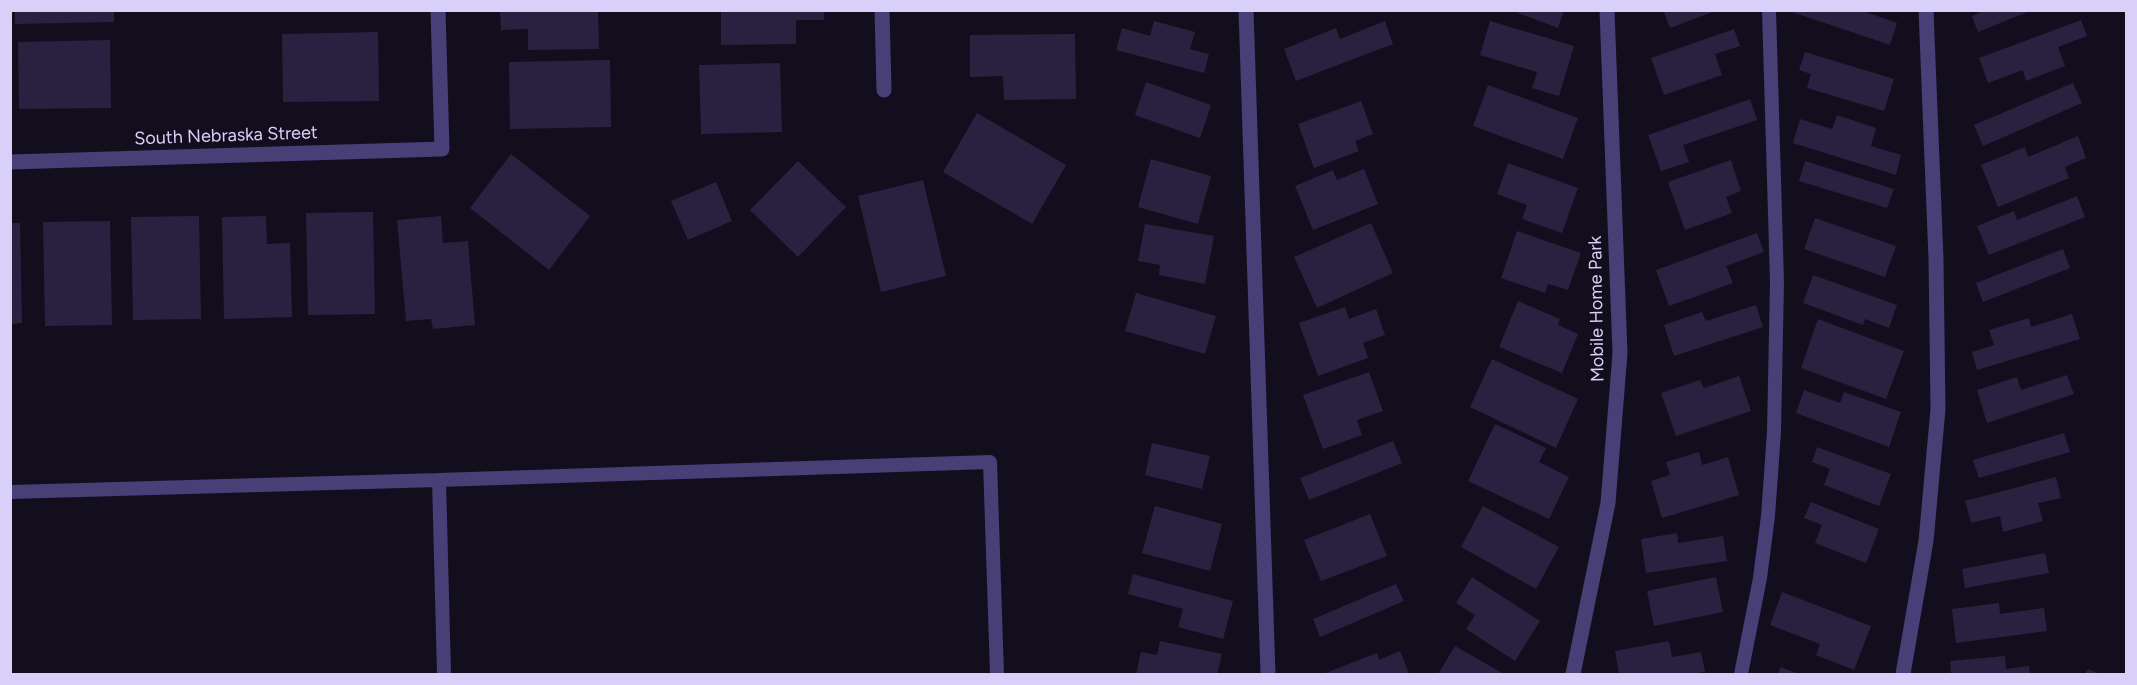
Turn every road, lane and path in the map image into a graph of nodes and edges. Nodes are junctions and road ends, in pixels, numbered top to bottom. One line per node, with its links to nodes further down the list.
1 (438, 10): 8 (street, South Nebraska Street)
2 (882, 10): 7 (street)
3 (1246, 10): 13 (street)
4 (1607, 10): 14 (street, Mobile Home Park)
5 (1769, 10): 15 (lane)
6 (1926, 10): 16 (street)
7 (884, 90)
8 (10, 162)
9 (439, 480): 10 (lane); 11 (lane); 12 (lane)
10 (10, 492)
11 (444, 675)
12 (997, 675)
13 (1268, 675)
14 (1573, 675)
15 (1741, 675)
16 (1902, 675)

